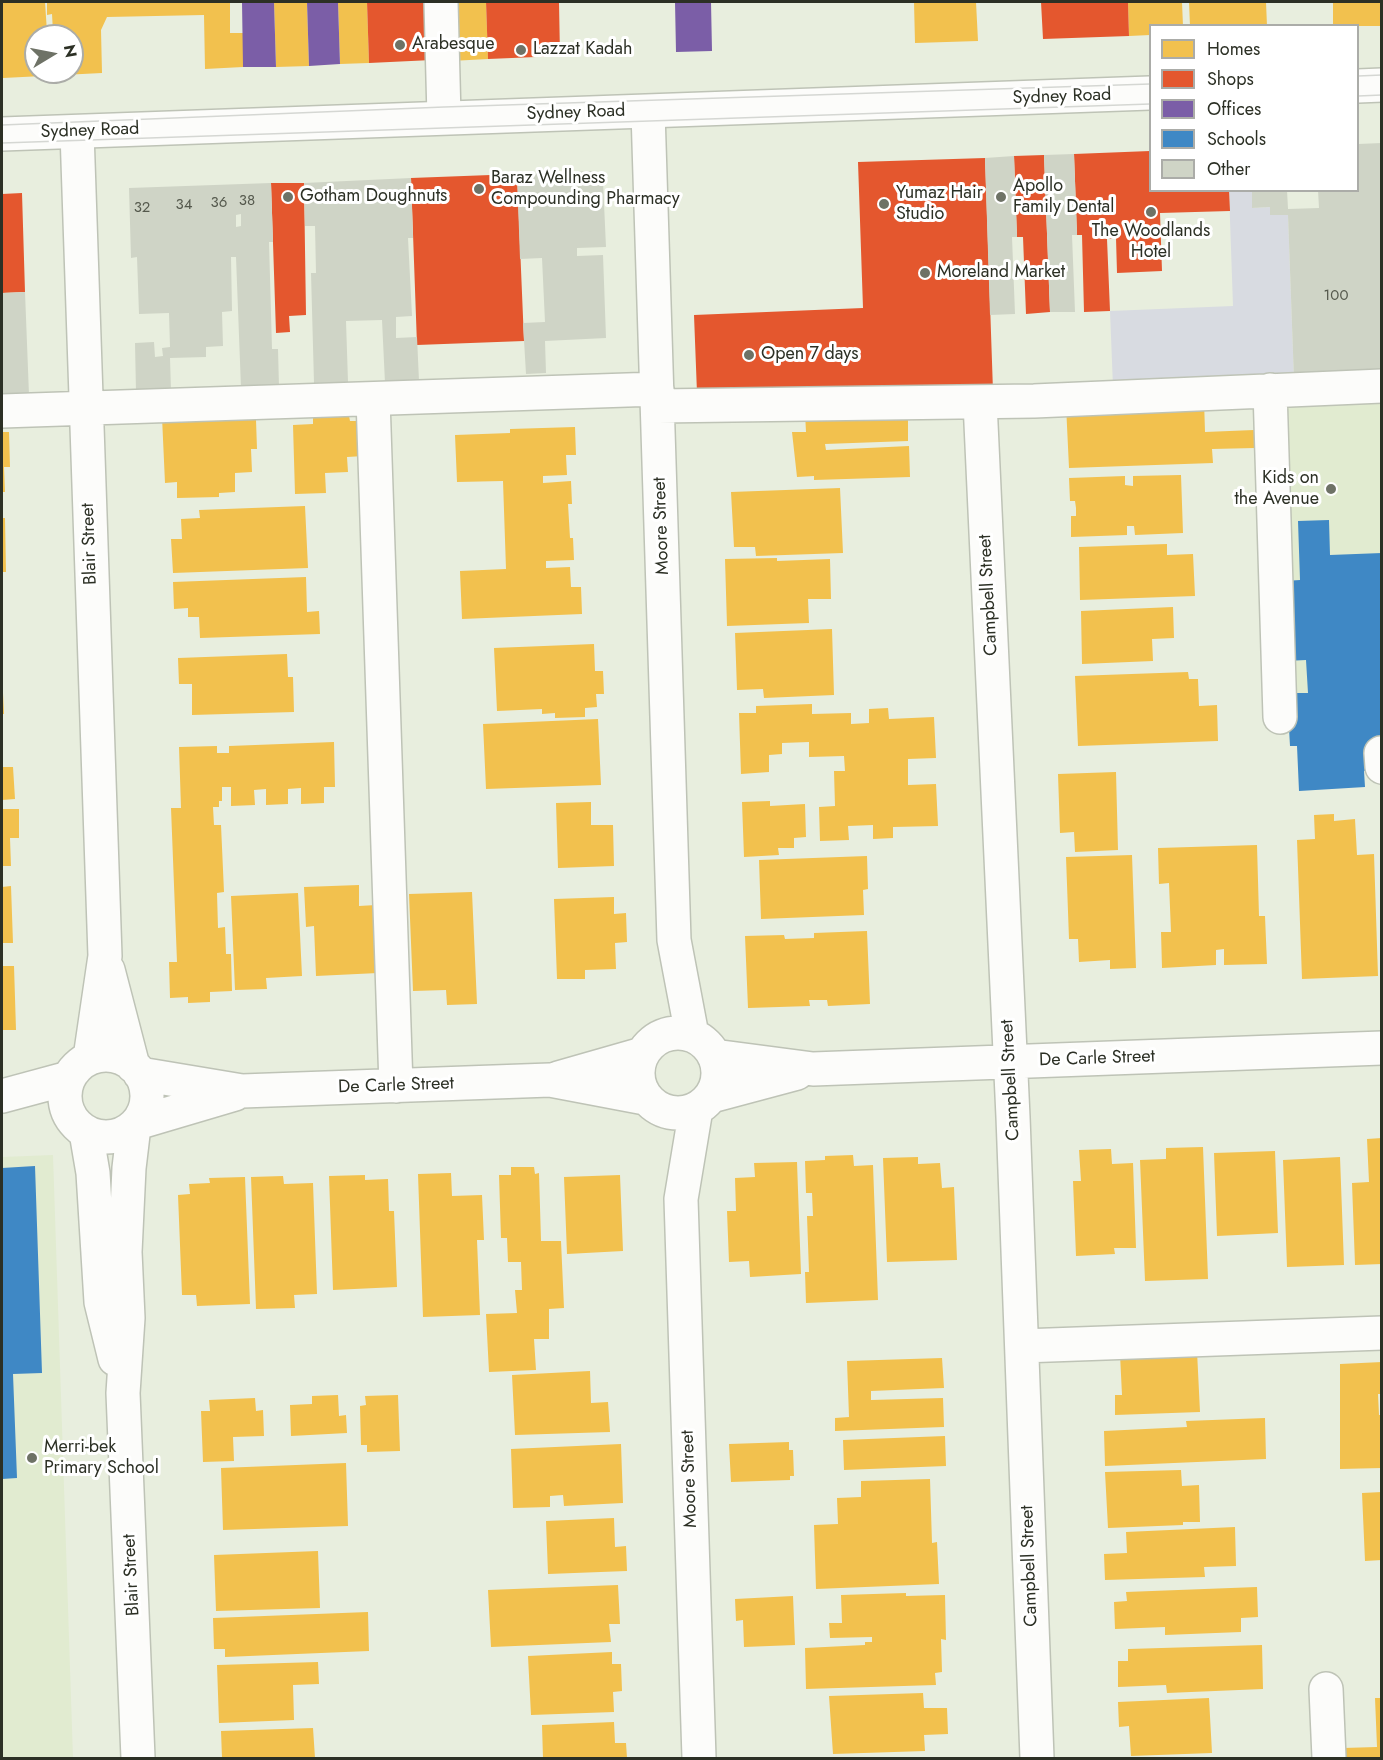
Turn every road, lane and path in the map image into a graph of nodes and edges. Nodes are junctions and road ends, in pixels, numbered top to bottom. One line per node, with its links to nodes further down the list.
1 (441, 2): 6 (main road)
2 (1382, 85): 3 (main road)
3 (1359, 86)
4 (1149, 93): 5 (main road, Sydney Road)
5 (648, 112): 6 (main road, Sydney Road); 11 (main road, Moore Street)
6 (444, 117): 7 (main road, Sydney Road)
7 (77, 132): 8 (main road, Sydney Road); 14 (main road, Blair Street)
8 (2, 134)
9 (1382, 386): 10 (main road)
10 (1270, 390): 13 (main road); 16 (main road)
11 (657, 398): 12 (main road); 13 (main road); 19 (main road, Moore Street)
12 (373, 399): 14 (main road); 29 (main road)
13 (980, 402): 24 (main road, Campbell Street)
14 (85, 408): 15 (main road); 20 (main road, Blair Street)
15 (2, 411)
16 (1280, 717)
17 (1381, 753): 18 (main road)
18 (1382, 767)
19 (674, 940): 21 (main road, Moore Street); 22 (main road, Moore Street)
20 (105, 956): 25 (main road, Blair Street); 27 (main road, Blair Street)
21 (650, 1046): 22 (main road); 28 (main road, De Carle Street); 32 (main road)
22 (704, 1046): 26 (main road, De Carle Street); 33 (main road)
23 (1382, 1048): 24 (main road, De Carle Street)
24 (1010, 1062): 26 (main road, De Carle Street); 39 (main road, Campbell Street)
25 (80, 1068): 27 (main road); 31 (main road); 35 (main road)
26 (813, 1069): 33 (main road, De Carle Street)
27 (137, 1070): 30 (main road, De Carle Street); 36 (main road)
28 (550, 1080): 29 (main road, De Carle Street); 32 (main road, De Carle Street)
29 (396, 1086): 30 (main road, De Carle Street)
30 (242, 1091): 36 (main road, De Carle Street)
31 (2, 1096)
32 (652, 1103): 33 (main road); 37 (main road, Moore Street)
33 (703, 1103): 37 (main road, Moore Street)
34 (2, 1104): 35 (main road)
35 (78, 1124): 36 (main road); 40 (main road, Blair Street)
36 (136, 1125): 40 (main road, Blair Street)
37 (681, 1199): 43 (main road, Moore Street)
38 (1382, 1333): 39 (main road)
39 (1022, 1346): 44 (main road, Campbell Street)
40 (123, 1392): 42 (main road, Blair Street)
41 (1326, 1689): 45 (main road)
42 (138, 1758)
43 (699, 1758)
44 (1037, 1758)
45 (1329, 1758)

